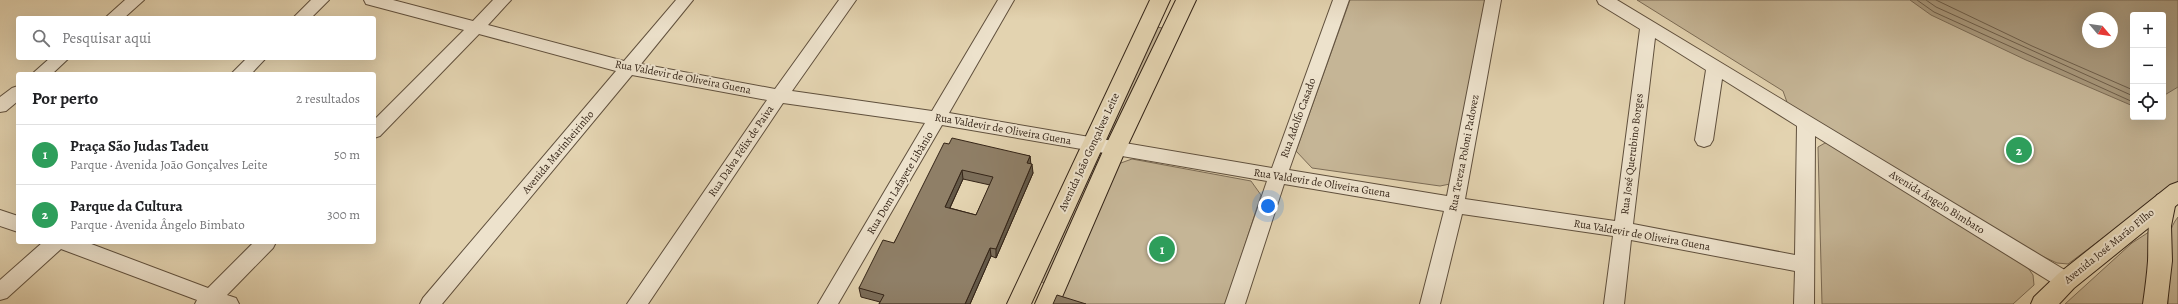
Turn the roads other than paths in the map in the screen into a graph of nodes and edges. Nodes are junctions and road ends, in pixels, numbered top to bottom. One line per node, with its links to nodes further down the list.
1 (136, 0): 13 (street)
2 (321, 0): 14 (street)
3 (372, 0): 16 (street, Rua Valdevir de Oliveira Guena)
4 (503, 0): 16 (street)
5 (684, 0): 20 (street, Avenida Marinheirinho)
6 (848, 0): 25 (street, Rua Dalva Félix de Paiva)
7 (1006, 0): 27 (street, Rua Dom Lafayete Libânio)
8 (1186, 0): 15 (main road, Avenida João Gonçalves Leite)
9 (1341, 0): 33 (street, Rua Adolfo Casado)
10 (1493, 0): 35 (street, Rua Tereza Poloni Padovez)
11 (1606, 0): 17 (street, Avenida Ângelo Bimbato)
12 (1156, 8): 15 (main road); 31 (main road, Avenida João Gonçalves Leite)
13 (116, 16)
14 (304, 16)
15 (1175, 22): 32 (main road, Avenida João Gonçalves Leite)
16 (476, 27): 20 (street, Rua Valdevir de Oliveira Guena); 29 (street)
17 (1648, 28): 21 (street, Avenida Ângelo Bimbato); 38 (street, Rua José Querubino Borges)
18 (58, 60): 22 (street)
19 (256, 60): 23 (street)
20 (628, 68): 25 (street, Rua Valdevir de Oliveira Guena); 49 (street, Avenida Marinheirinho)
21 (1715, 68): 28 (street, Avenida Ângelo Bimbato); 30 (street)
22 (44, 72)
23 (242, 72)
24 (16, 94): 26 (street)
25 (779, 96): 27 (street, Rua Valdevir de Oliveira Guena); 50 (street, Rua Dalva Félix de Paiva)
26 (0, 106)
27 (939, 118): 31 (street, Rua Valdevir de Oliveira Guena); 51 (street, Rua Dom Lafayete Libânio)
28 (1806, 124): 42 (street); 43 (street, Avenida Ângelo Bimbato)
29 (376, 129)
30 (1704, 140)
31 (1093, 145): 32 (street, Rua Valdevir de Oliveira Guena); 45 (main road, Avenida João Gonçalves Leite)
32 (1115, 149): 33 (street, Rua Valdevir de Oliveira Guena); 47 (main road, Avenida João Gonçalves Leite)
33 (1278, 175): 35 (street, Rua Valdevir de Oliveira Guena); 52 (street, Rua Adolfo Casado)
34 (2172, 196): 43 (main road, Avenida José Marão Filho); 57 (main road)
35 (1455, 205): 38 (street, Rua Valdevir de Oliveira Guena); 53 (street, Rua Tereza Poloni Padovez)
36 (0, 218): 37 (street)
37 (16, 223)
38 (1622, 230): 42 (street, Rua Valdevir de Oliveira Guena); 54 (street, Rua José Querubino Borges)
39 (54, 244): 44 (street)
40 (70, 244): 46 (street)
41 (264, 244): 46 (street)
42 (1804, 265): 55 (street)
43 (2066, 281): 56 (main road, Avenida José Marão Filho)
44 (0, 292)
45 (1021, 300): 47 (main road)
46 (208, 301): 48 (street)
47 (1047, 303)
48 (229, 304)
49 (430, 304)
50 (637, 304)
51 (828, 304)
52 (1235, 304)
53 (1430, 304)
54 (1614, 304)
55 (1804, 304)
56 (2043, 304)
57 (2155, 304)

